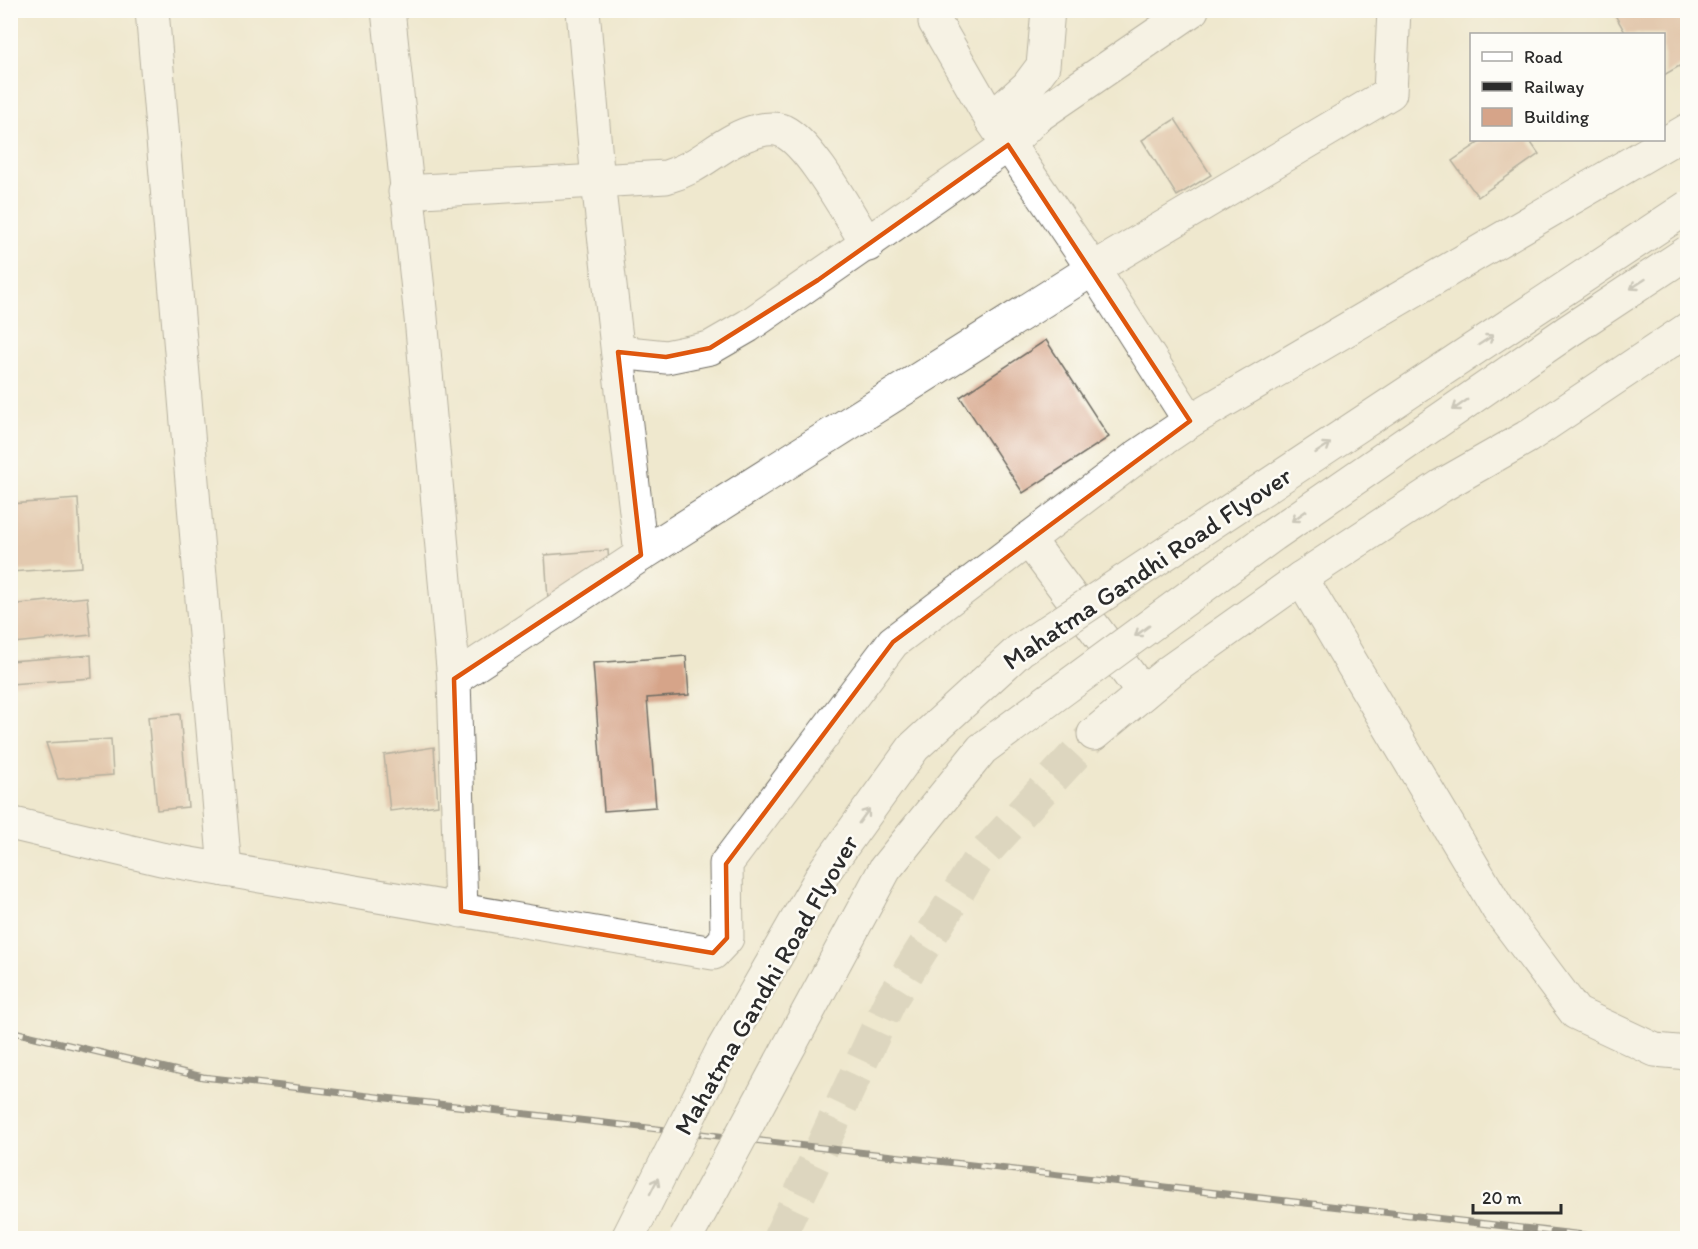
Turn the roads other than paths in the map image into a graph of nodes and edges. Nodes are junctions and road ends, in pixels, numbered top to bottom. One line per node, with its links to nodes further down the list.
1 (152, 10): 26 (street)
2 (388, 10): 11 (street)
3 (583, 10): 10 (street)
4 (1048, 10): 9 (street)
5 (1192, 10): 9 (street)
6 (1394, 10): 15 (street)
7 (935, 22): 9 (street)
8 (1688, 130): 18 (street)
9 (1000, 132): 13 (street); 15 (street)
10 (598, 182): 11 (street); 13 (street); 17 (street)
11 (405, 192): 22 (street)
12 (1688, 207): 29 (street, Mahatma Gandhi Road Flyover, one-way to 12, bridge)
13 (868, 245): 17 (street)
14 (1688, 252): 30 (street, Mahatma Gandhi Road Flyover, one-way to 30, bridge)
15 (1093, 269): 18 (street); 20 (street)
16 (1688, 329): 21 (street)
17 (618, 352): 20 (street)
18 (1190, 421): 19 (street)
19 (1028, 539): 23 (street); 27 (street)
20 (641, 555): 22 (street)
21 (1301, 578): 23 (street); 28 (street)
22 (454, 680): 27 (street)
23 (1143, 693): 24 (street)
24 (1094, 734)
25 (10, 824): 26 (street)
26 (225, 870): 27 (street)
27 (460, 911)
28 (1688, 1053)
29 (628, 1239)
30 (686, 1239)

